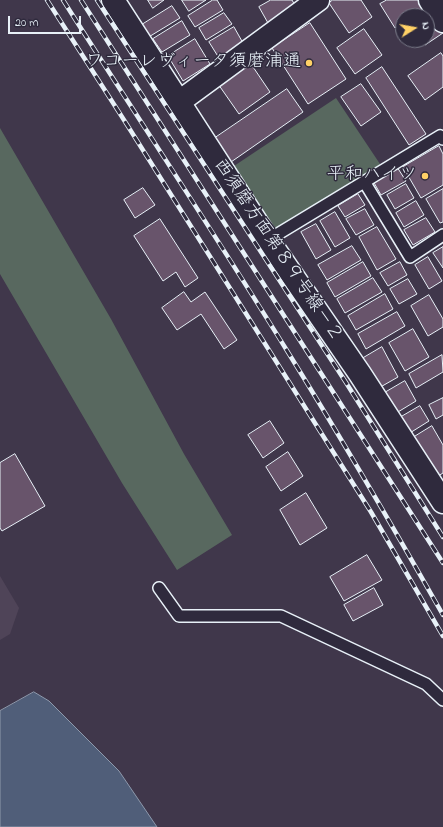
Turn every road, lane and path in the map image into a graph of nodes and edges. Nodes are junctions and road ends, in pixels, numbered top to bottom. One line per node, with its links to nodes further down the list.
1 (113, 0): 5 (street, 西須磨方面第８９号線－２)
2 (318, 0): 5 (street)
3 (430, 0): 4 (street)
4 (443, 21)
5 (179, 102): 9 (street, 西須磨方面第８９号線－２)
6 (443, 139): 7 (lane)
7 (365, 183): 8 (lane); 9 (lane)
8 (443, 235)
9 (268, 240): 10 (street, 西須磨方面第８９号線－２)
10 (443, 502)
11 (159, 588): 12 (lane)
12 (443, 700)

